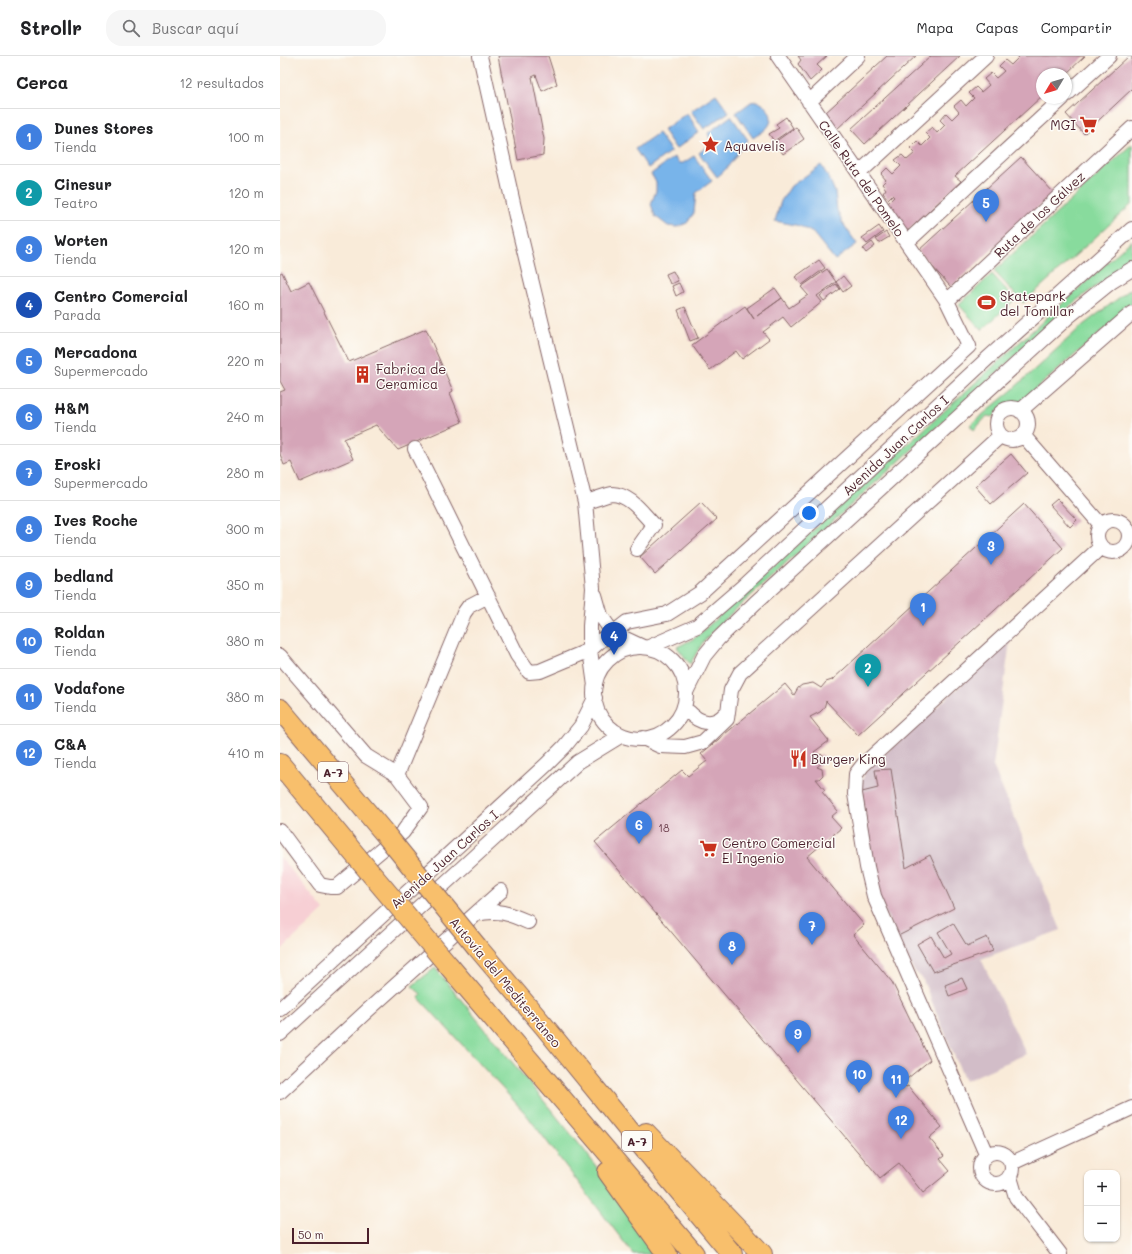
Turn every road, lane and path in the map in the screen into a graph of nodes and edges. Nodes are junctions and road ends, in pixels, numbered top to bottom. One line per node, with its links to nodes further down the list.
1 (480, 56): 20 (street)
2 (778, 56): 7 (street, Calle Ruta del Pomelo)
3 (858, 56): 7 (street)
4 (986, 56): 10 (street)
5 (1109, 56): 6 (street)
6 (1072, 90)
7 (809, 102): 10 (street, Calle Ruta del Pomelo)
8 (1056, 104): 12 (street)
9 (1132, 128): 14 (street, Ruta de los Gálvez)
10 (858, 173): 12 (street, Calle Ruta del Pomelo)
11 (1132, 230): 27 (street, Avenida Juan Carlos I)
12 (906, 242): 14 (street, Calle Ruta del Pomelo)
13 (1132, 269): 31 (street)
14 (947, 301): 26 (street, Calle Ruta del Pomelo)
15 (1132, 313): 16 (street)
16 (1020, 411): 17 (street); 18 (street)
17 (1023, 435): 18 (street); 21 (street)
18 (1000, 436): 32 (street)
19 (415, 449): 25 (street)
20 (586, 502): 23 (street); 24 (street)
21 (1102, 525): 22 (street); 22 (street)
22 (1101, 547): 49 (street)
23 (637, 549)
24 (593, 588): 26 (street); 28 (street)
25 (488, 596): 28 (street); 38 (street)
26 (613, 633): 27 (street); 28 (street)
27 (646, 647): 30 (street); 31 (street)
28 (590, 650): 30 (street)
29 (280, 656): 38 (street)
30 (595, 692): 35 (street); 43 (street, Avenida Juan Carlos I)
31 (686, 692): 36 (street)
32 (729, 705): 34 (street); 36 (street)
33 (280, 709): 44 (highway, Autovía del Mediterráneo / A-7, bridge)
34 (689, 712)
35 (622, 735): 36 (street); 45 (street)
36 (643, 738)
37 (280, 764): 46 (highway, A-7, bridge)
38 (398, 775): 39 (street)
39 (280, 831)
40 (502, 891): 41 (street)
41 (475, 914): 42 (street); 47 (street)
42 (528, 922)
43 (280, 1009)
44 (544, 1026): 53 (highway, Autovía del Mediterráneo / A-7); 54 (highway)
45 (280, 1034)
46 (532, 1066): 51 (highway); 52 (highway, A-7)
47 (280, 1092)
48 (1132, 1108): 50 (street)
49 (986, 1154): 50 (street); 50 (street)
50 (1011, 1170): 55 (street)
51 (666, 1254)
52 (694, 1254)
53 (732, 1254)
54 (762, 1254)
55 (1060, 1254)

